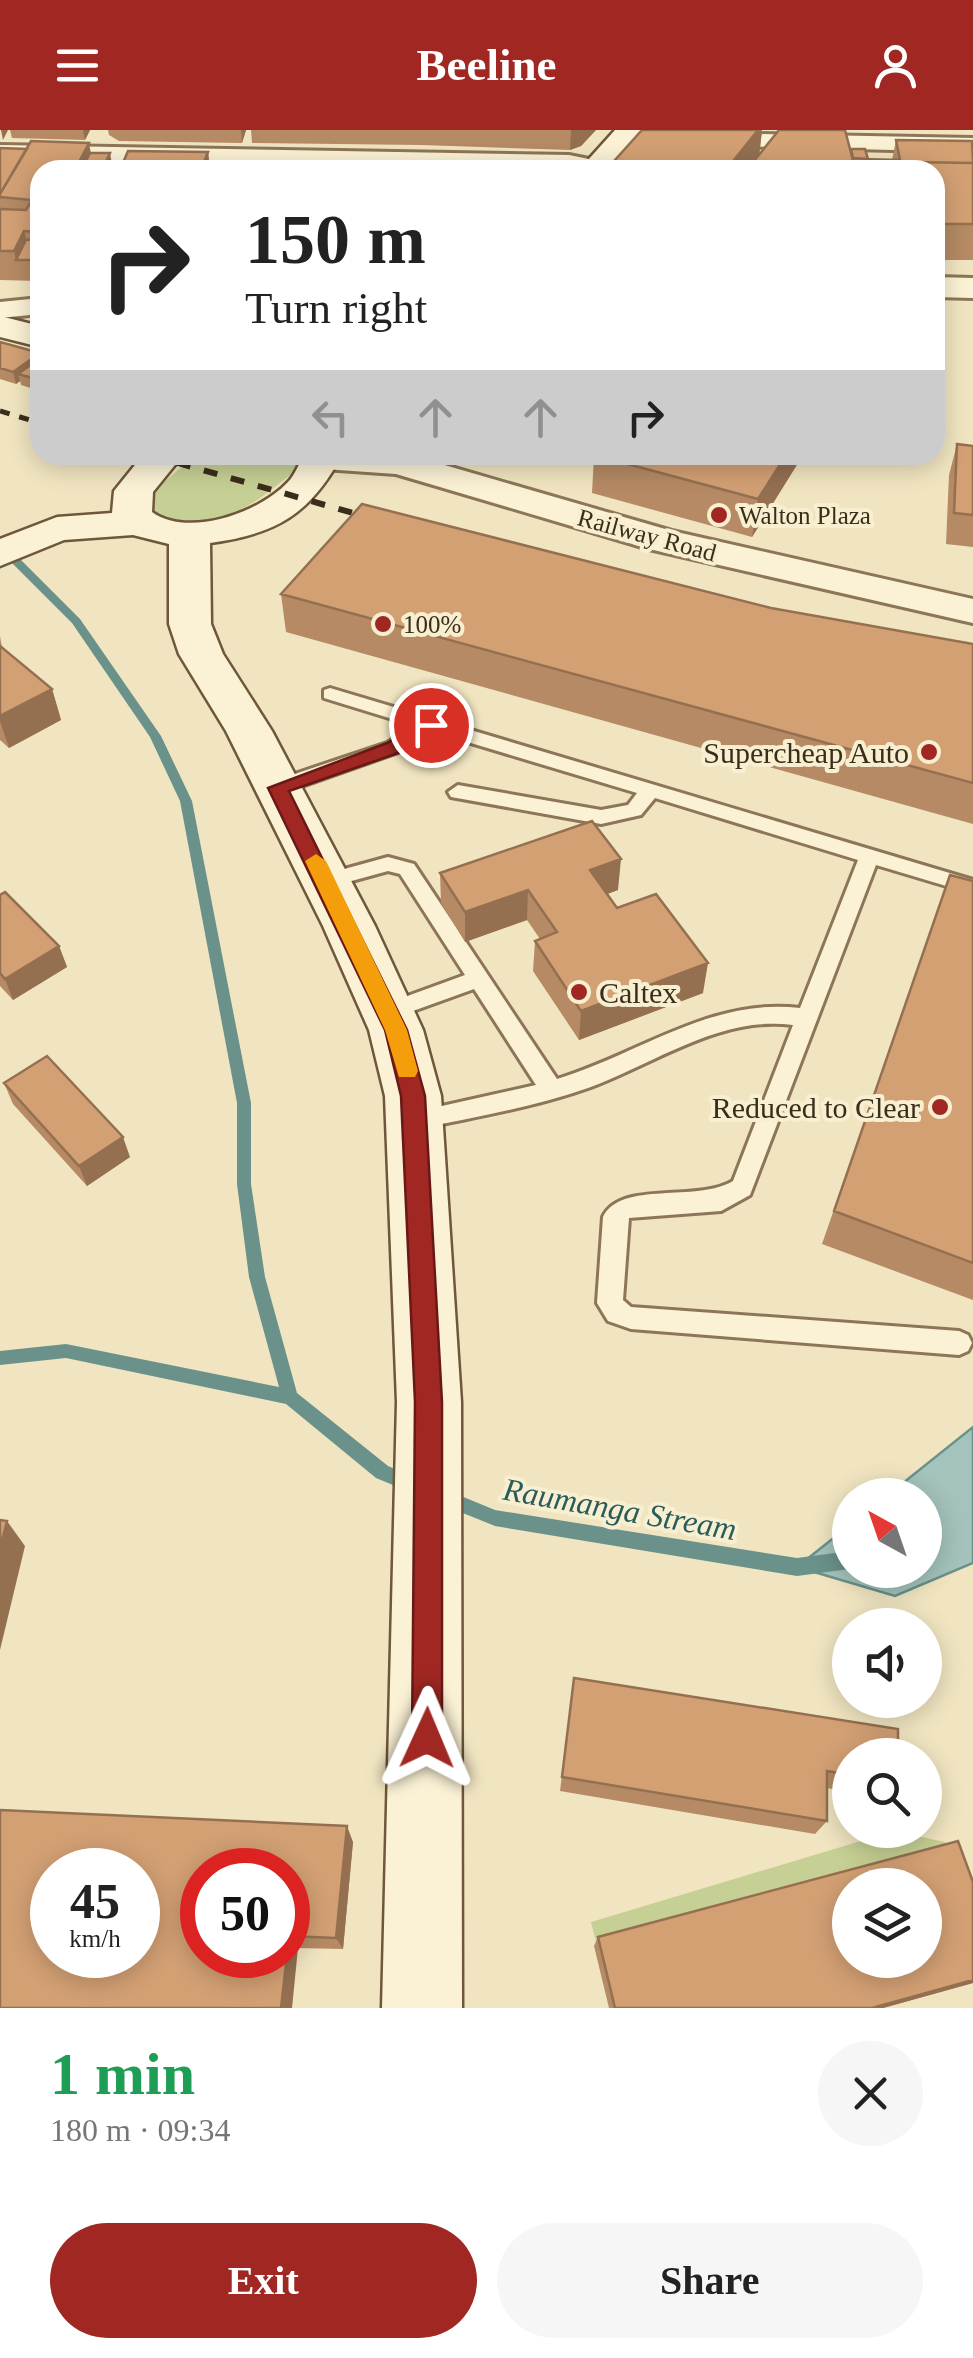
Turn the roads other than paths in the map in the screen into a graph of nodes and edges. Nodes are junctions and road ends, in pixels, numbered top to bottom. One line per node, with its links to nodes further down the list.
1 (645, 136): 2 (street); 6 (main road)
2 (936, 137): 3 (street)
3 (973, 145)
4 (0, 152): 5 (street)
5 (454, 160)
6 (609, 160)
7 (945, 287): 8 (street)
8 (973, 288)
9 (0, 310): 10 (street)
10 (30, 313)
11 (30, 317): 12 (main road)
12 (0, 326)
13 (158, 465): 16 (main road)
14 (319, 465): 18 (main road)
15 (405, 465): 20 (street, Railway Road)
16 (135, 504): 17 (main road); 18 (main road)
17 (30, 521): 19 (main road)
18 (190, 537): 23 (main road)
19 (0, 554)
20 (973, 611)
21 (330, 694): 22 (lane)
22 (431, 725): 23 (lane); 24 (lane)
23 (278, 788): 27 (main road)
24 (650, 791): 25 (lane); 26 (lane)
25 (458, 792)
26 (870, 856): 28 (lane); 31 (lane)
27 (326, 881): 29 (lane); 30 (main road)
28 (973, 887)
29 (479, 978): 30 (lane); 32 (lane)
30 (388, 1012): 33 (main road)
31 (808, 1018): 32 (lane); 34 (lane)
32 (551, 1088): 33 (lane)
33 (414, 1121): 35 (main road)
34 (958, 1343)
35 (422, 2008)

